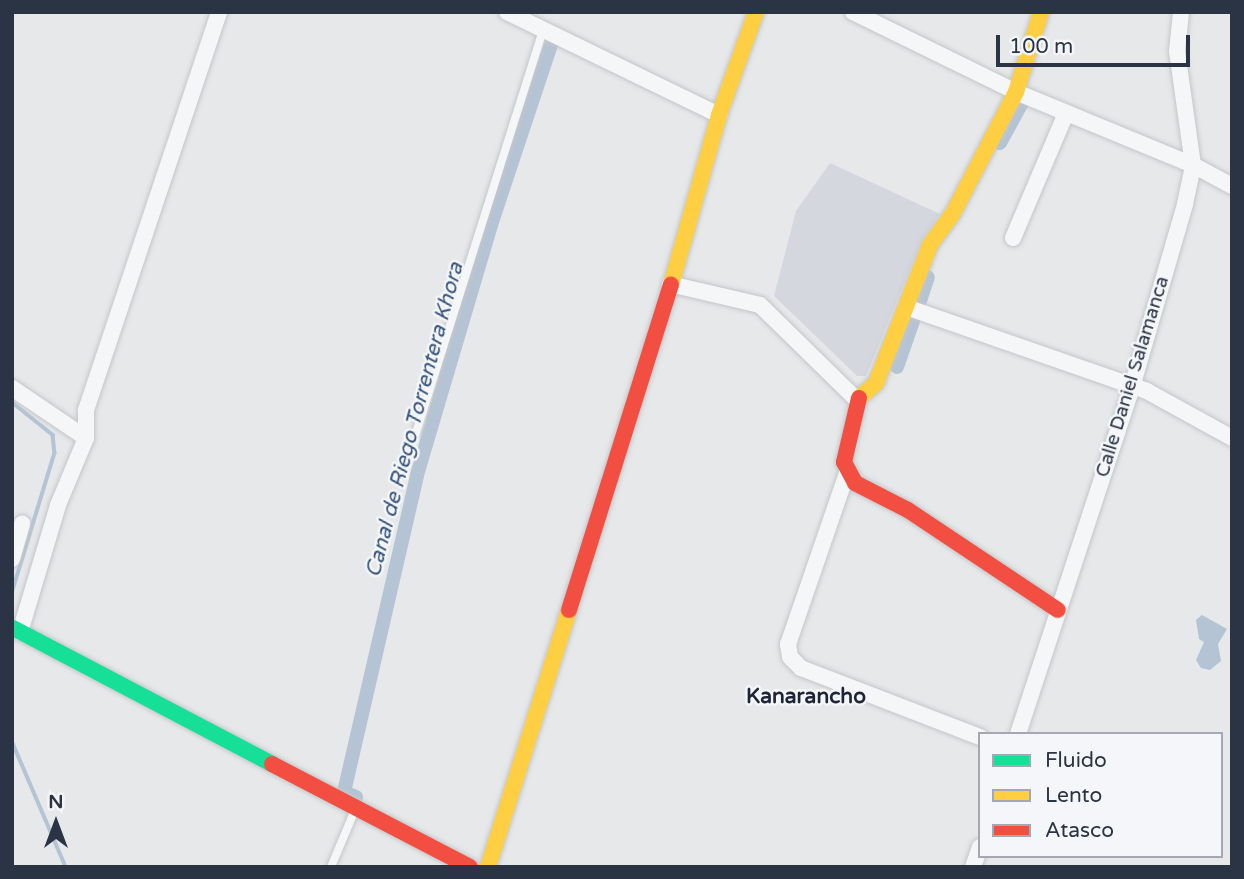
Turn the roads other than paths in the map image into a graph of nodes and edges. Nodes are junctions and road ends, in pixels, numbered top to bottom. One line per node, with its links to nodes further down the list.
1 (219, 12): 20 (street)
2 (507, 12): 7 (street)
3 (756, 12): 10 (street)
4 (853, 12): 8 (street)
5 (1041, 12): 8 (street)
6 (1181, 12): 11 (street, Calle Daniel Salamanca)
7 (542, 33): 10 (street); 19 (lane)
8 (1016, 92): 9 (street); 15 (street)
9 (1066, 113): 11 (street); 13 (street)
10 (719, 115): 14 (street)
11 (1193, 165): 12 (street); 16 (street, Calle Daniel Salamanca)
12 (1232, 186)
13 (1013, 238)
14 (670, 284): 18 (street); 32 (street)
15 (906, 307): 16 (street); 18 (street)
16 (1132, 387): 21 (street); 25 (street, Calle Daniel Salamanca)
17 (12, 388): 20 (street)
18 (857, 400): 22 (street)
19 (416, 433)
20 (86, 438): 26 (street)
21 (1232, 438)
22 (846, 473): 25 (street); 28 (street)
23 (22, 523): 24 (street)
24 (12, 559)
25 (1058, 610): 27 (street, Calle Daniel Salamanca)
26 (15, 629): 29 (street)
27 (1019, 732)
28 (978, 736)
29 (355, 810): 30 (lane); 31 (street)
30 (331, 867)
31 (470, 867)
32 (488, 867)

